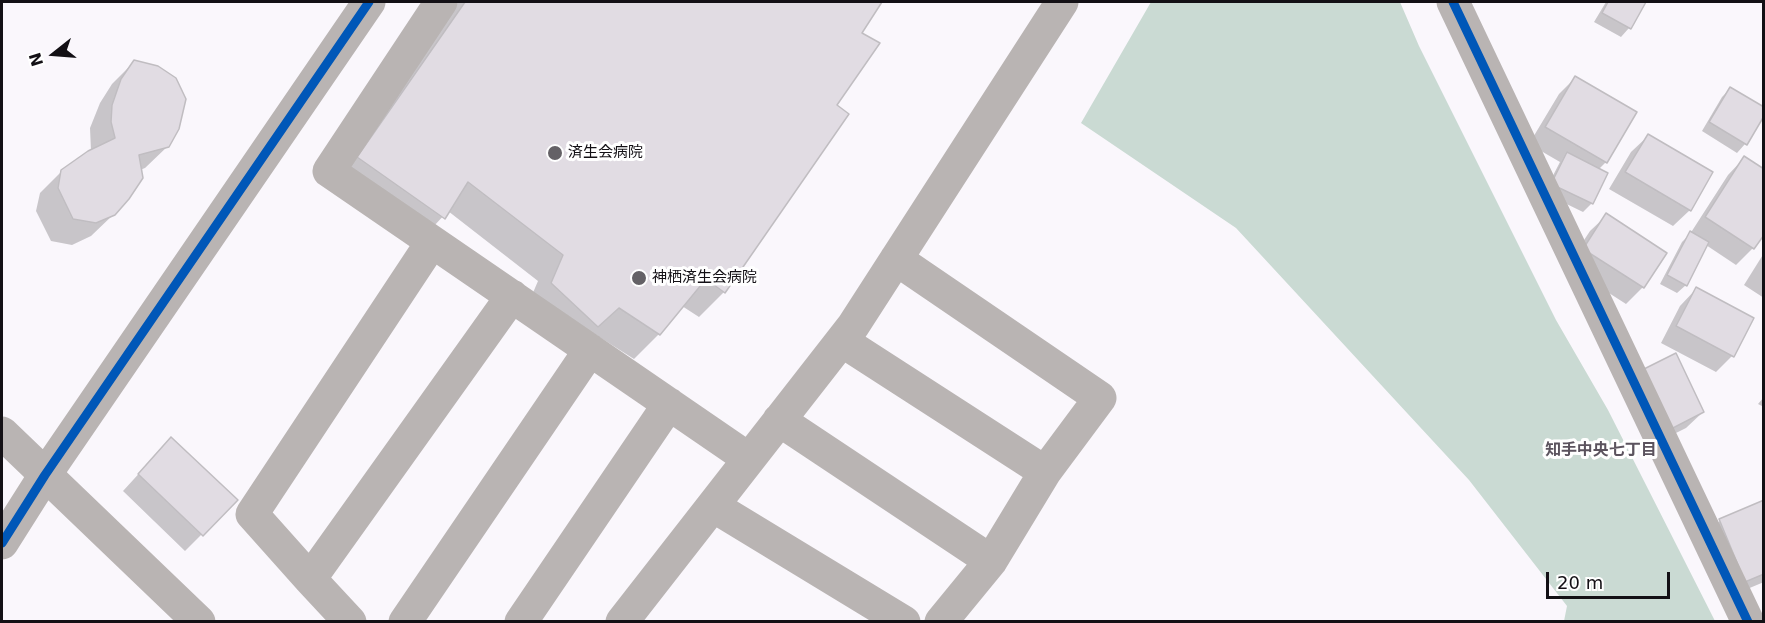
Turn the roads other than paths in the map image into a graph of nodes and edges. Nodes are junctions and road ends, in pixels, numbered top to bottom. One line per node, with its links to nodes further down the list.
1 (369, 2): 15 (street)
2 (441, 2): 5 (street)
3 (1062, 2): 6 (street)
4 (1453, 2): 27 (street)
5 (432, 242): 7 (street); 19 (street)
6 (896, 259): 8 (street); 14 (street)
7 (512, 297): 9 (street); 19 (street)
8 (842, 342): 11 (street); 14 (street)
9 (590, 350): 10 (street); 22 (street)
10 (669, 404): 13 (street); 23 (street)
11 (779, 420): 13 (street); 18 (street)
12 (2, 433): 15 (street)
13 (749, 459): 16 (street)
14 (1045, 472): 18 (street)
15 (45, 476): 17 (street); 20 (street)
16 (713, 506): 24 (street); 25 (street)
17 (2, 543)
18 (990, 561): 26 (street)
19 (310, 579): 21 (street)
20 (199, 621)
21 (350, 621)
22 (405, 621)
23 (521, 621)
24 (622, 621)
25 (904, 621)
26 (941, 621)
27 (1748, 621)

